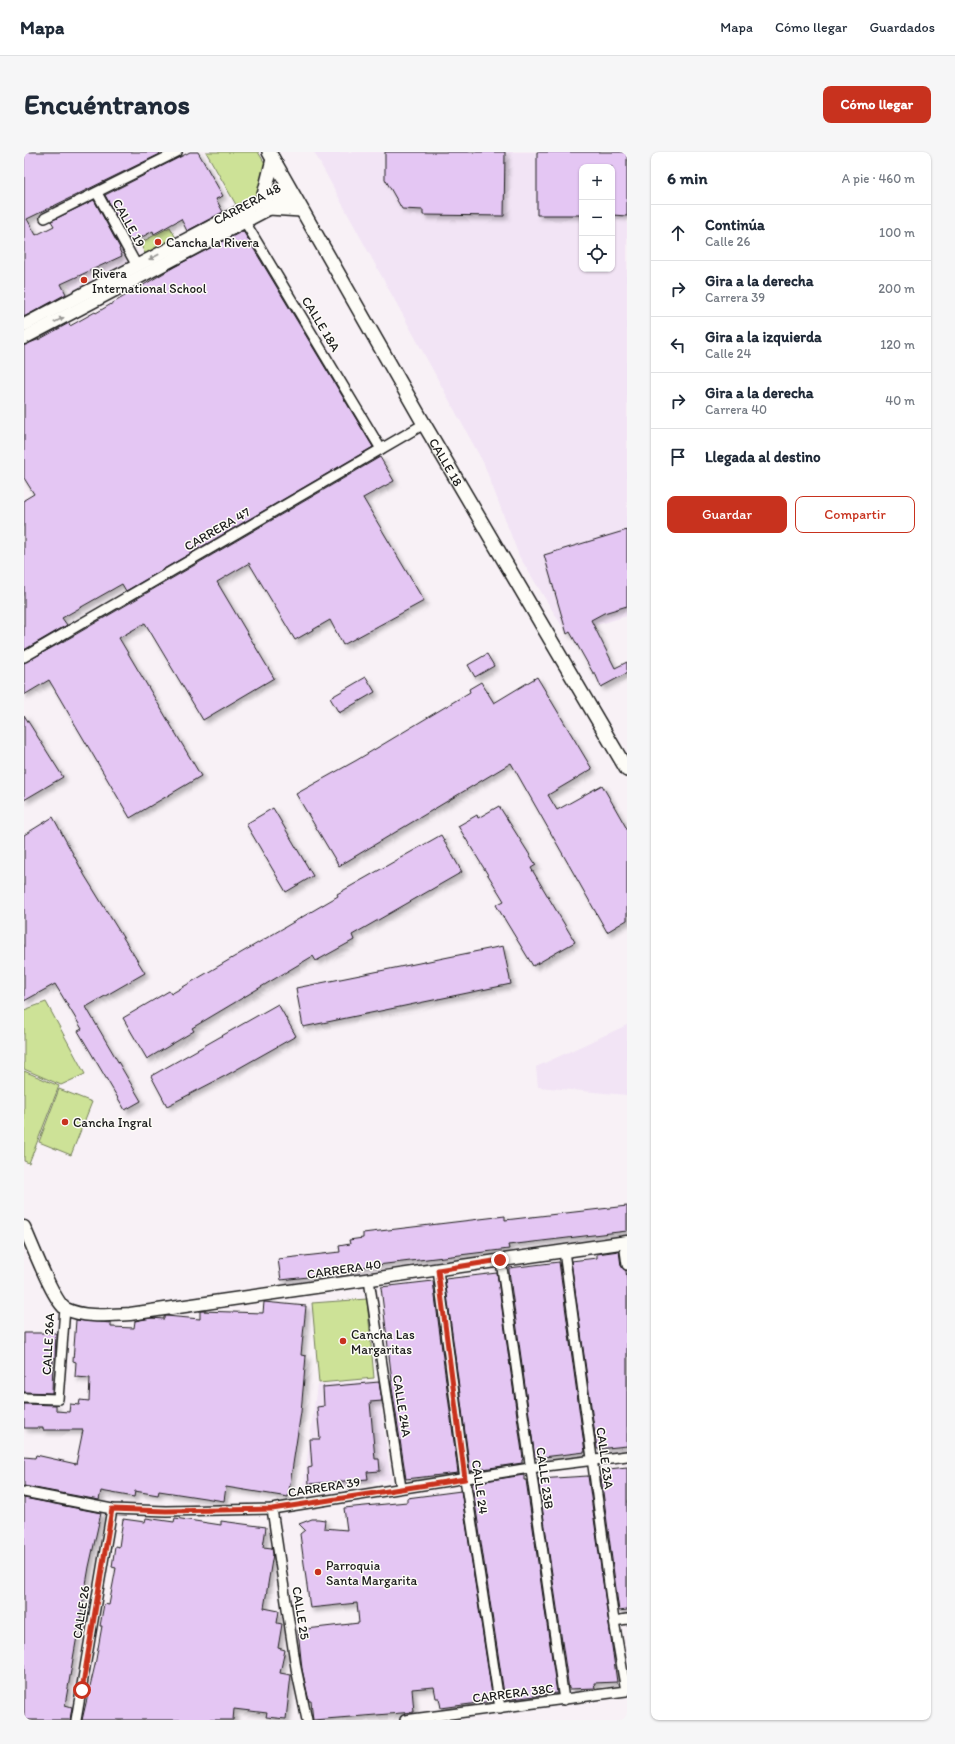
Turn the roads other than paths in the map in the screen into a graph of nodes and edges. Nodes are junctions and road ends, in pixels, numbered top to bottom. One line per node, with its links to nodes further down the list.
1 (177, 152): 4 (street)
2 (271, 156): 3 (main road, CALLE 18); 5 (main road)
3 (290, 191): 5 (street, CARRERA 48); 6 (main road, CALLE 18)
4 (97, 192): 8 (street); 9 (street, CALLE 19)
5 (266, 204): 6 (main road); 7 (street, CARRERA 48)
6 (301, 210): 12 (main road, CALLE 18)
7 (241, 217): 9 (street, CARRERA 48, one-way to 9); 11 (street, CARRERA 48, one-way to 7); 13 (street, CALLE 18A)
8 (45, 218)
9 (137, 266): 10 (street, CARRERA 48)
10 (24, 325)
11 (24, 338)
12 (424, 424): 13 (street, CARRERA 47); 15 (main road, CALLE 18)
13 (381, 449): 14 (street, CARRERA 47)
14 (24, 657)
15 (627, 770)
16 (24, 1227): 23 (street, CALLE 26A)
17 (625, 1242): 18 (street, CARRERA 40); 20 (street)
18 (564, 1251): 19 (street, CARRERA 40); 26 (street, CALLE 23A)
19 (500, 1260): 21 (street, CARRERA 40); 27 (street, CALLE 23B)
20 (627, 1265)
21 (438, 1270): 22 (street, CARRERA 40); 28 (street, CALLE 24)
22 (369, 1280): 23 (street, CARRERA 40); 29 (street, CALLE 24A)
23 (65, 1308): 24 (street, CALLE 26A)
24 (24, 1398)
25 (627, 1456): 26 (street, CARRERA 39)
26 (592, 1460): 27 (street, CARRERA 39); 34 (street, CALLE 23A)
27 (530, 1468): 28 (street, CARRERA 39); 36 (street, CALLE 23B)
28 (465, 1479): 29 (street, CARRERA 39); 37 (street, CALLE 24)
29 (401, 1488): 32 (street, CARRERA 39)
30 (24, 1492): 31 (street, CARRERA 39)
31 (112, 1509): 32 (street, CARRERA 39); 38 (street, CALLE 26)
32 (272, 1509): 39 (street, CALLE 25)
33 (627, 1619): 34 (street)
34 (614, 1621): 35 (street, CALLE 23A)
35 (626, 1692): 36 (street, CARRERA 38C)
36 (564, 1700): 37 (street, CARRERA 38C)
37 (500, 1708): 40 (street, CARRERA 38C)
38 (76, 1720)
39 (307, 1720)
40 (405, 1720)

